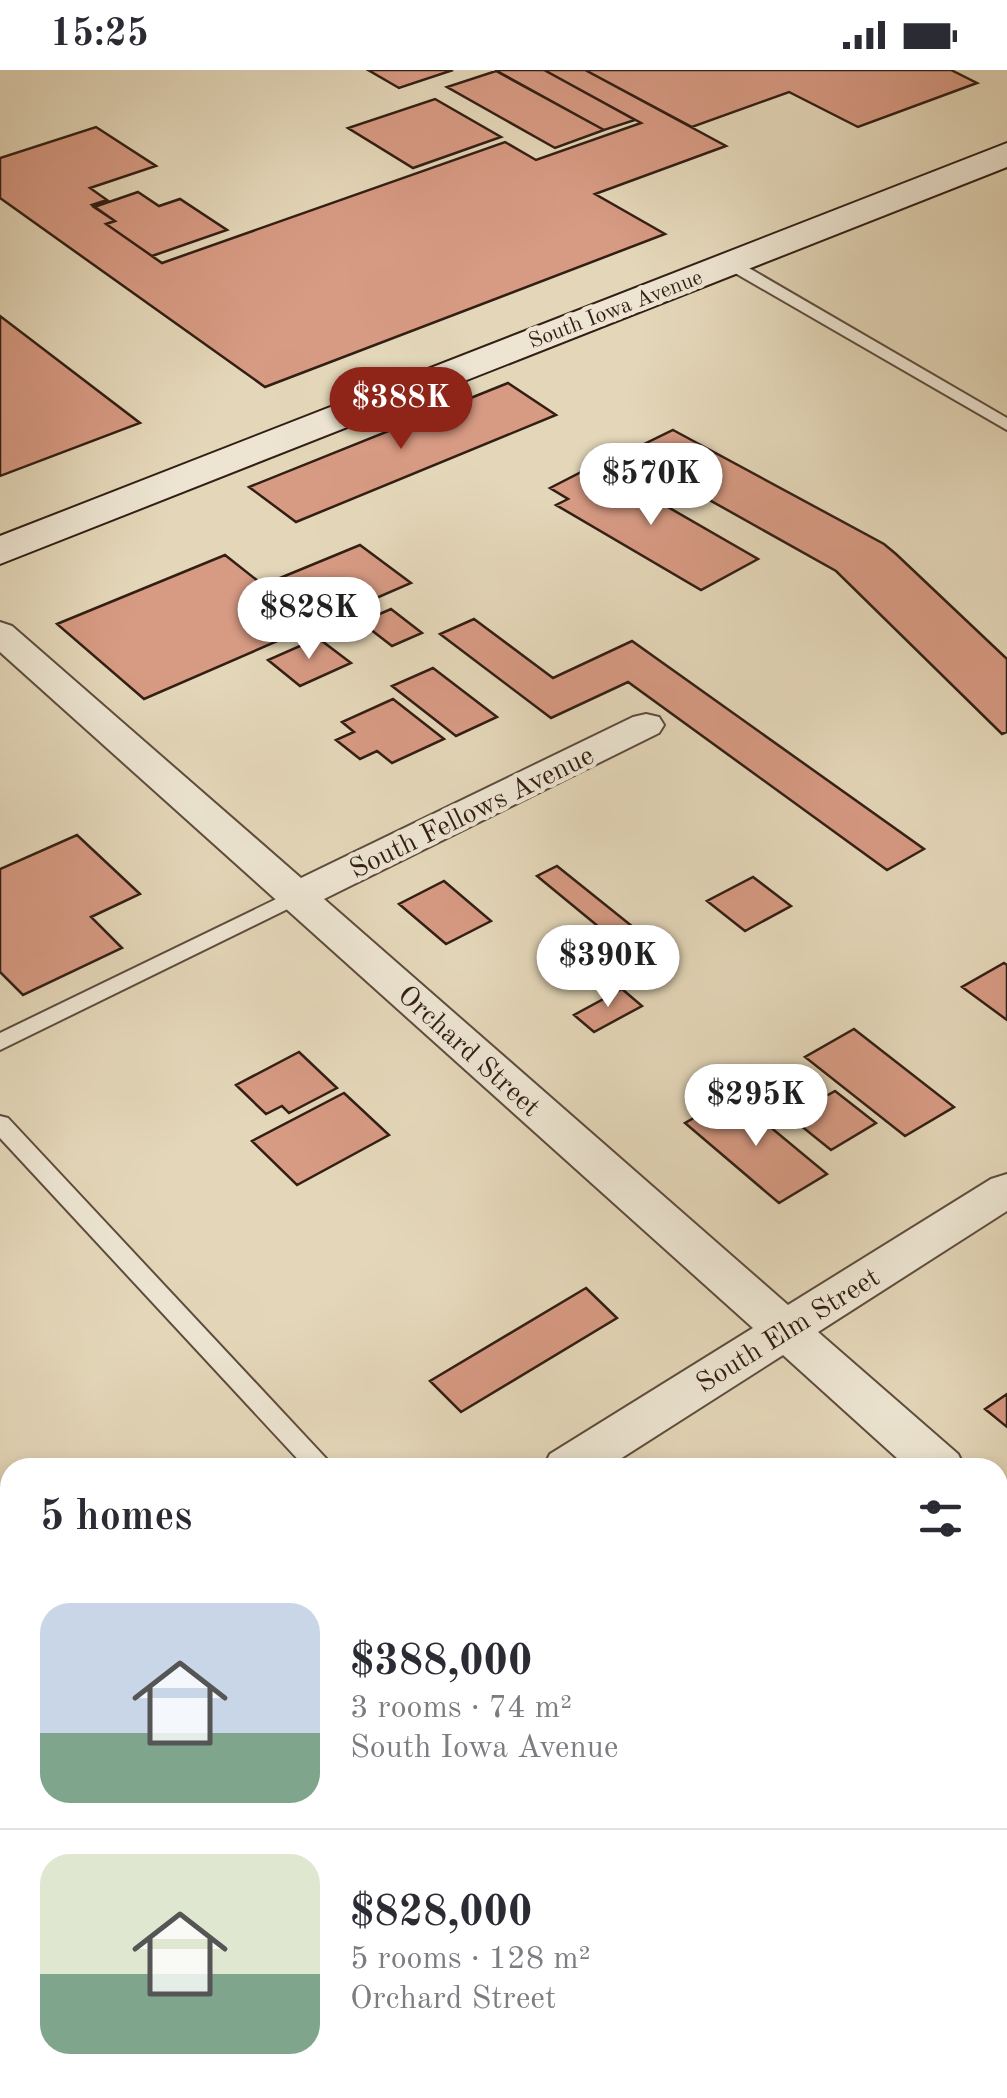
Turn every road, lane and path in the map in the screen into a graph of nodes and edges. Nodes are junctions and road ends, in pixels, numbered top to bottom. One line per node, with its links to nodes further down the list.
1 (1007, 154): 2 (main road, South Iowa Avenue)
2 (730, 263): 3 (lane); 4 (main road, South Iowa Avenue)
3 (1007, 424)
4 (0, 550)
5 (0, 632): 7 (street, Orchard Street)
6 (646, 725): 7 (street, South Fellows Avenue)
7 (296, 896): 8 (lane); 11 (street, Orchard Street)
8 (0, 1042)
9 (0, 1124): 12 (lane)
10 (1007, 1190): 11 (street, South Elm Street)
11 (785, 1330): 13 (street, South Elm Street); 14 (street, Orchard Street)
12 (313, 1458)
13 (583, 1458)
14 (929, 1458)

